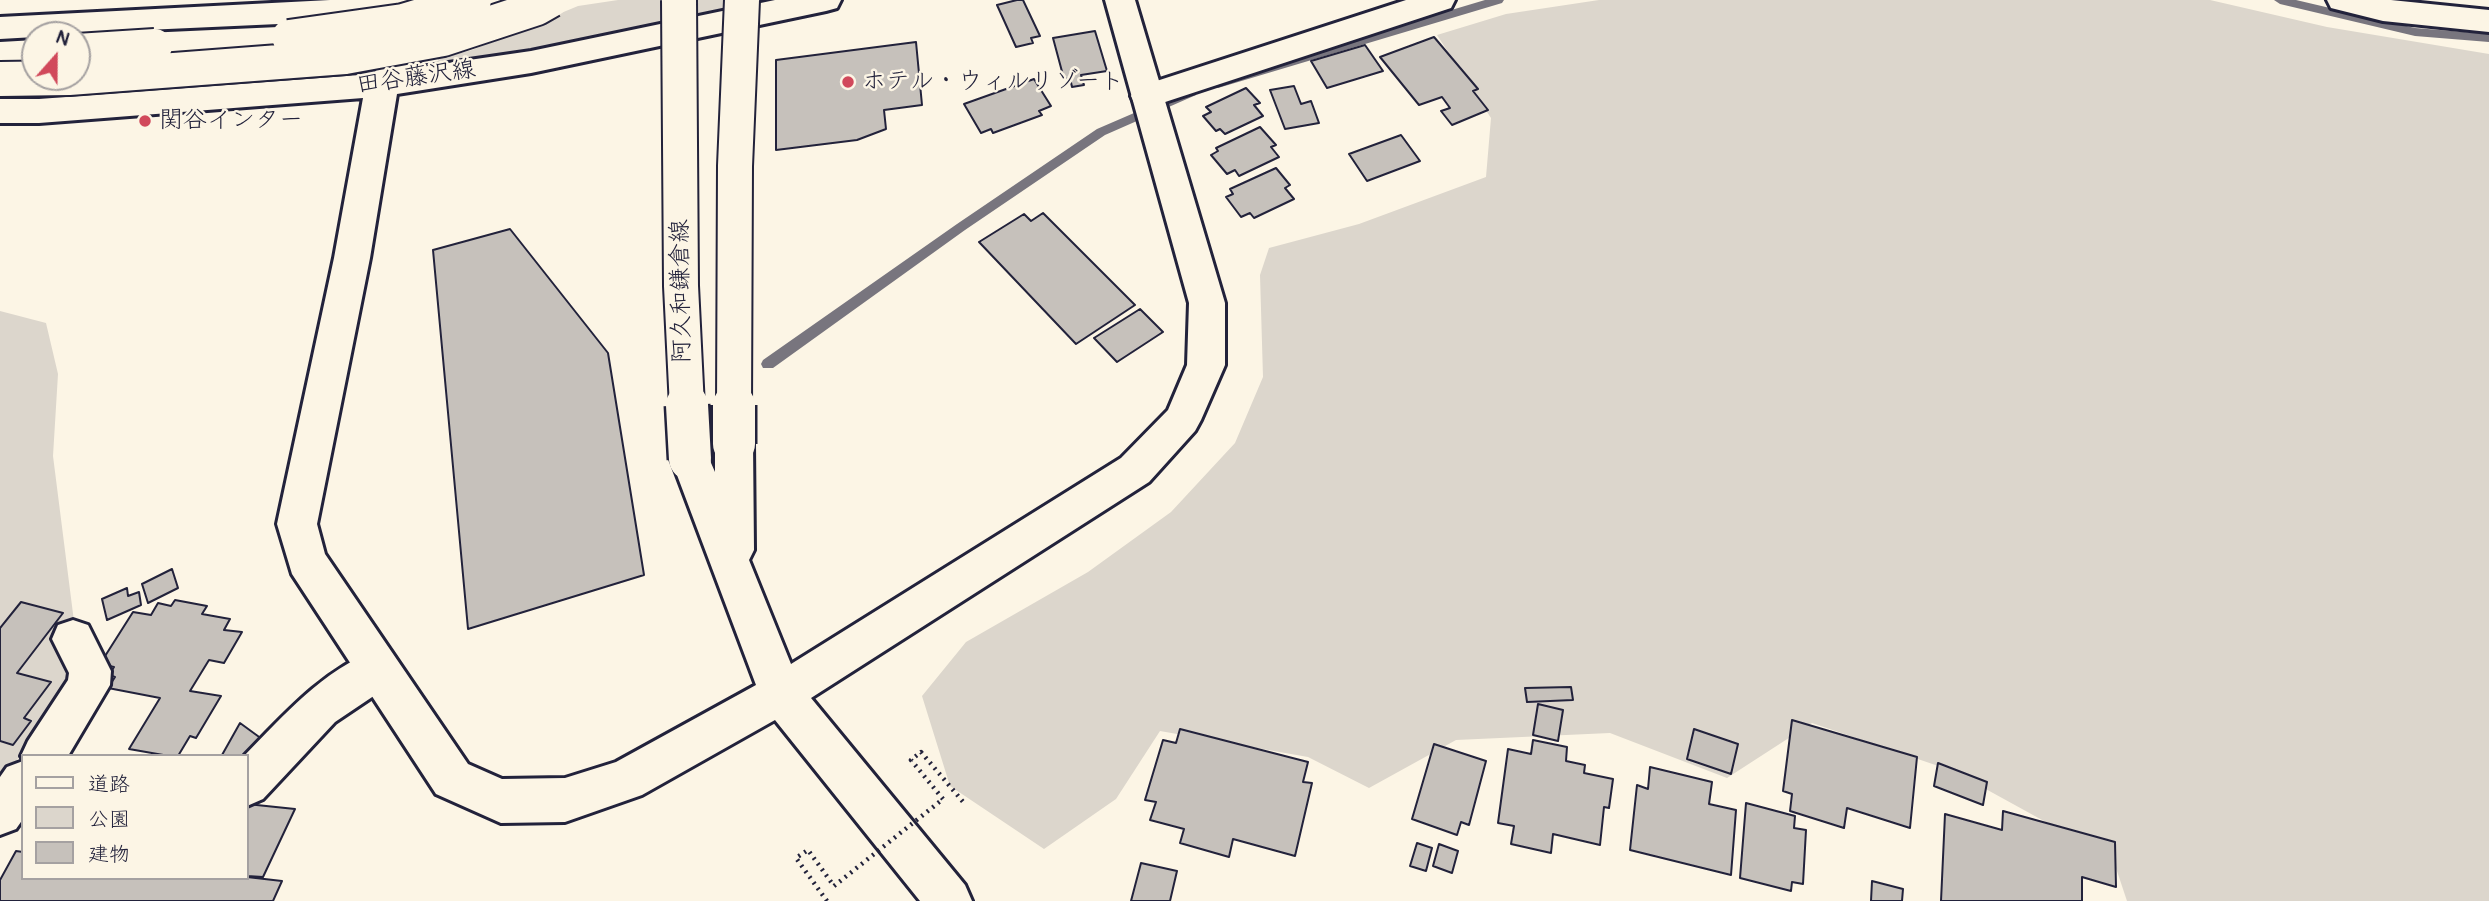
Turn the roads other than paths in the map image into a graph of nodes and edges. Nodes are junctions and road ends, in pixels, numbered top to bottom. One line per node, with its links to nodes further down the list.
1 (432, 0): 12 (main road)
2 (462, 0): 17 (main road)
3 (474, 0): 13 (main road, bridge)
4 (551, 0): 16 (main road, bridge)
5 (679, 0): 20 (main road, 阿久和鎌倉線, bridge)
6 (742, 0): 20 (main road, 阿久和鎌倉線, bridge)
7 (826, 0): 17 (main road, 田谷藤沢線)
8 (1120, 0): 18 (main road)
9 (1440, 0): 18 (main road)
10 (2342, 0): 11 (main road)
11 (2484, 13)
12 (0, 28)
13 (91, 50)
14 (0, 51): 15 (main road)
15 (21, 51)
16 (0, 79)
17 (382, 85): 19 (main road, 田谷藤沢線); 22 (main road)
18 (1147, 96): 23 (main road)
19 (0, 111)
20 (734, 573): 23 (main road, 阿久和鎌倉線)
21 (73, 639): 24 (main road)
22 (379, 669): 23 (main road); 25 (main road)
23 (781, 694): 28 (main road, 阿久和鎌倉線)
24 (44, 754)
25 (248, 783)
26 (21, 785): 27 (main road)
27 (0, 813)
28 (949, 901)

